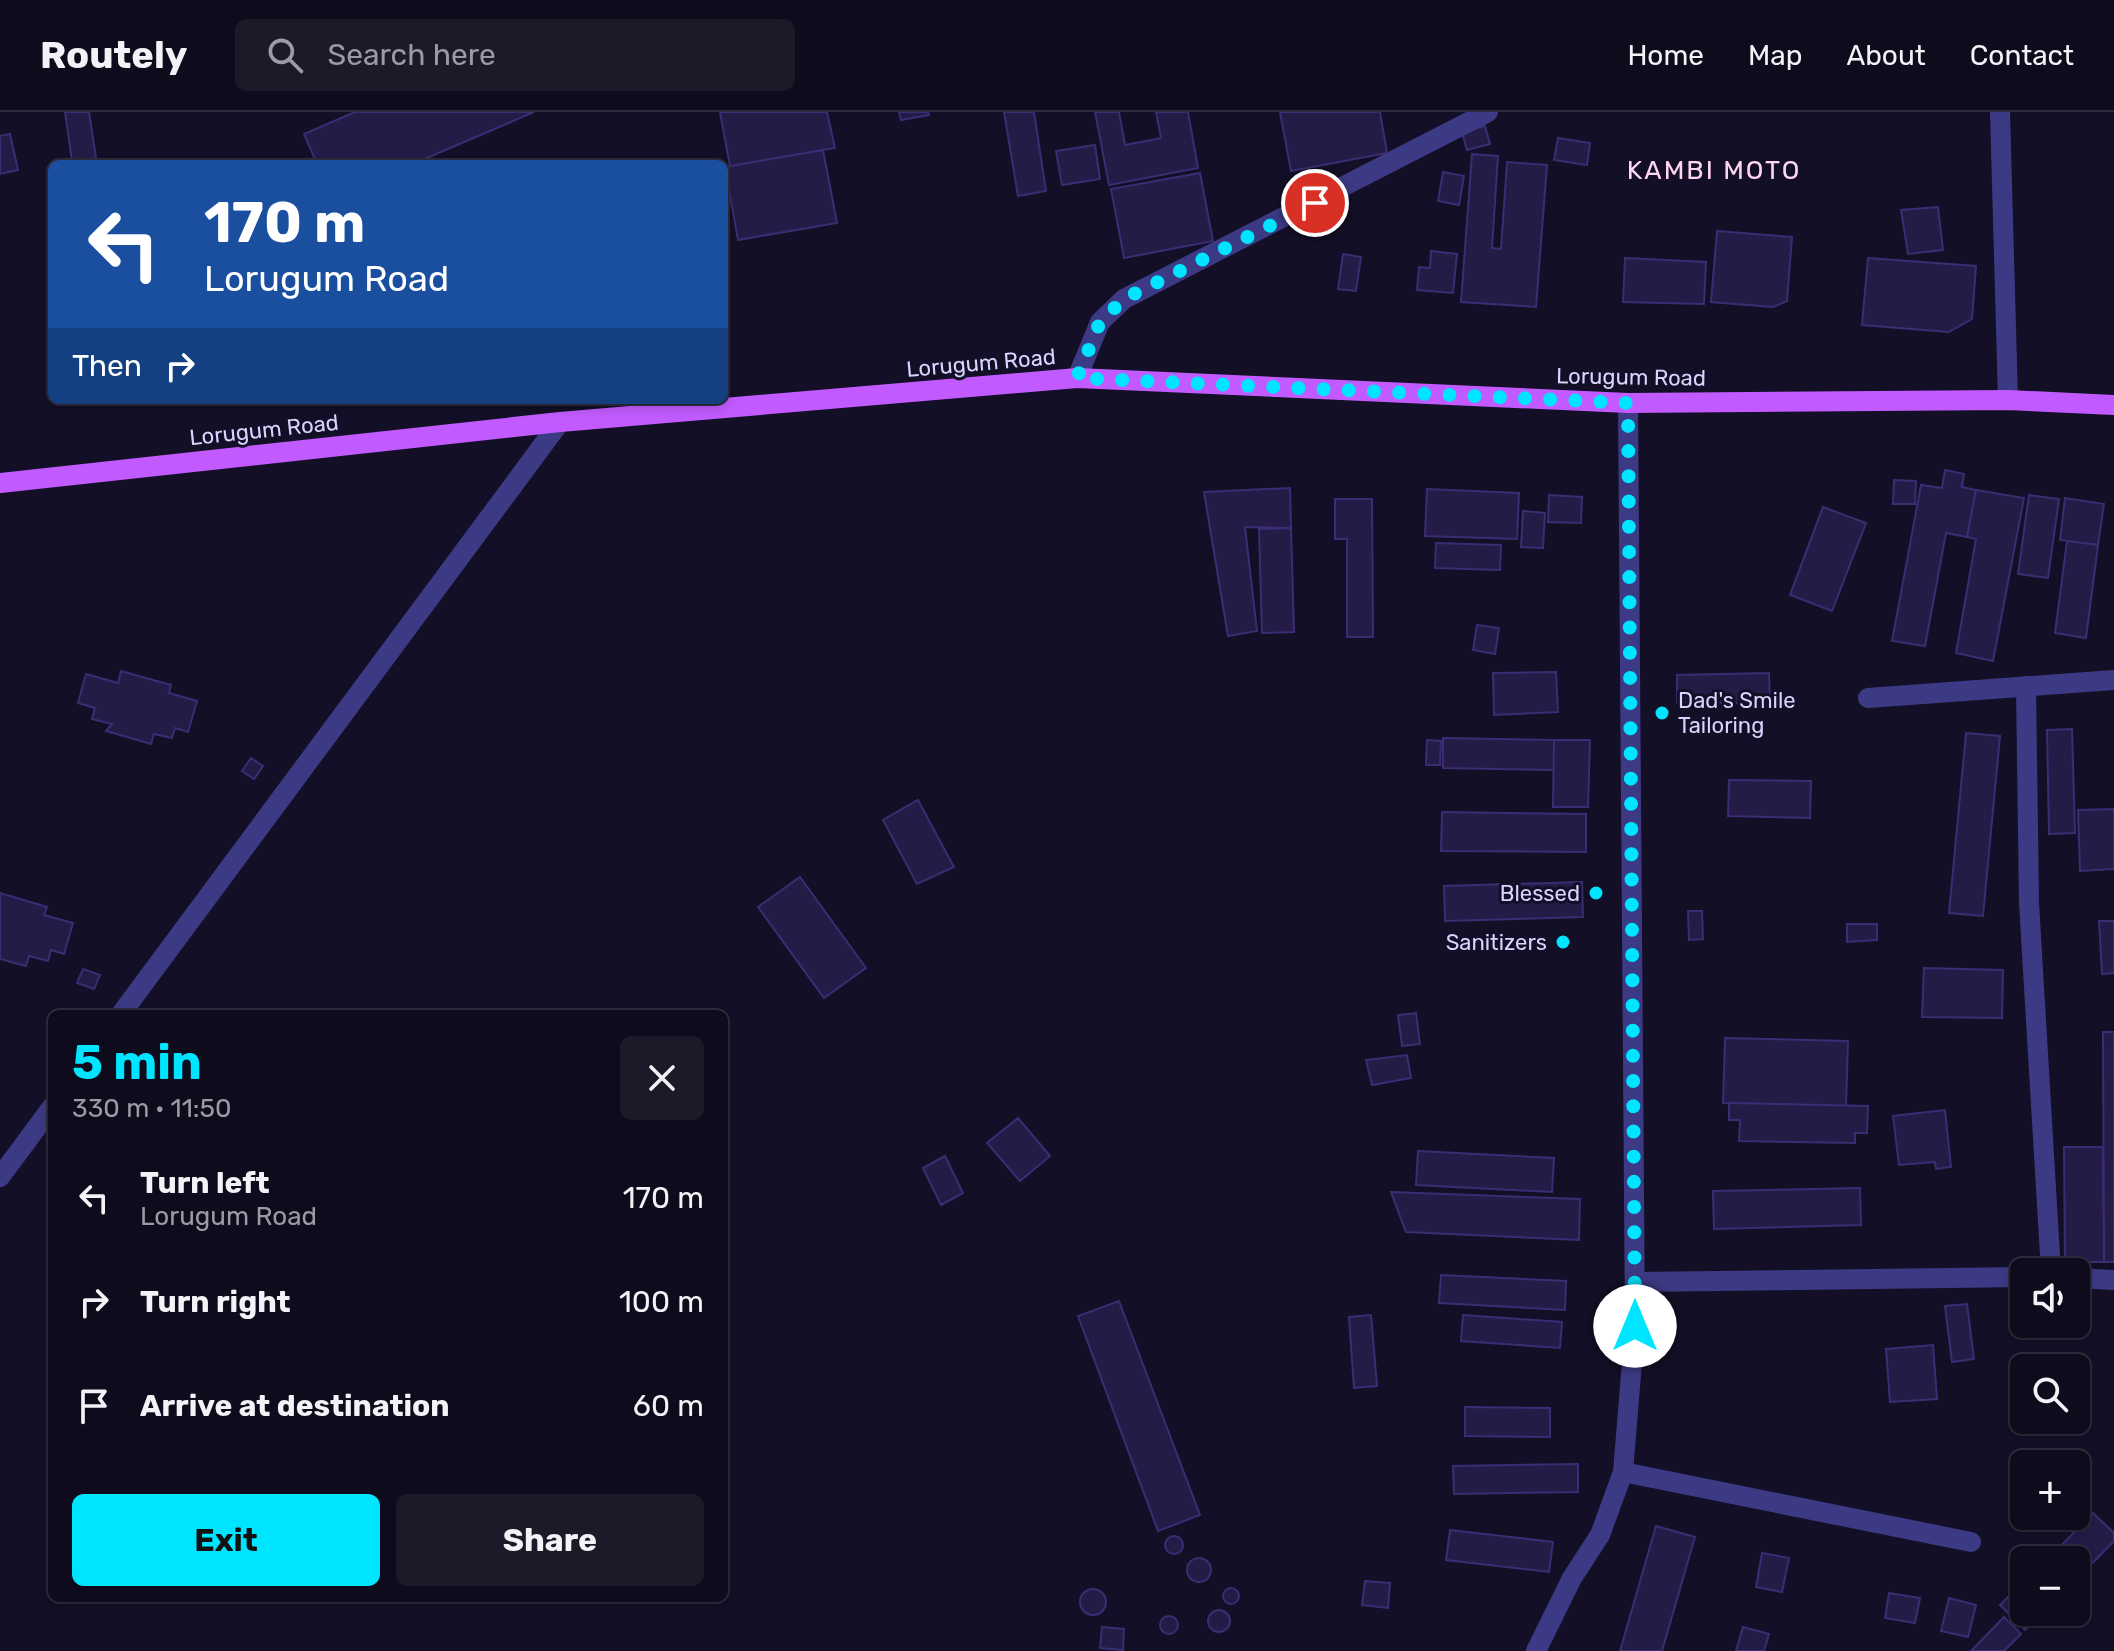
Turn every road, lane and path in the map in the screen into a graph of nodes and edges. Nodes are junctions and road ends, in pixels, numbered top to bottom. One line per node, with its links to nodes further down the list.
1 (1488, 112): 3 (street)
2 (2000, 112): 4 (street)
3 (1077, 378): 5 (main road, Lorugum Road); 7 (main road, Lorugum Road)
4 (2008, 400): 5 (main road, Lorugum Road); 6 (main road, Lorugum Road)
5 (1628, 403): 19 (street)
6 (2114, 405)
7 (560, 422): 8 (main road, Lorugum Road); 12 (street)
8 (0, 483)
9 (2114, 680): 10 (street)
10 (2026, 686): 11 (street); 15 (street)
11 (1868, 698)
12 (124, 1010)
13 (48, 1112): 14 (street)
14 (0, 1177)
15 (2050, 1258)
16 (2010, 1277): 19 (street)
17 (2090, 1279): 18 (street)
18 (2114, 1280)
19 (1635, 1282): 20 (street)
20 (1623, 1472): 21 (street); 22 (street)
21 (1971, 1542)
22 (1536, 1651)

